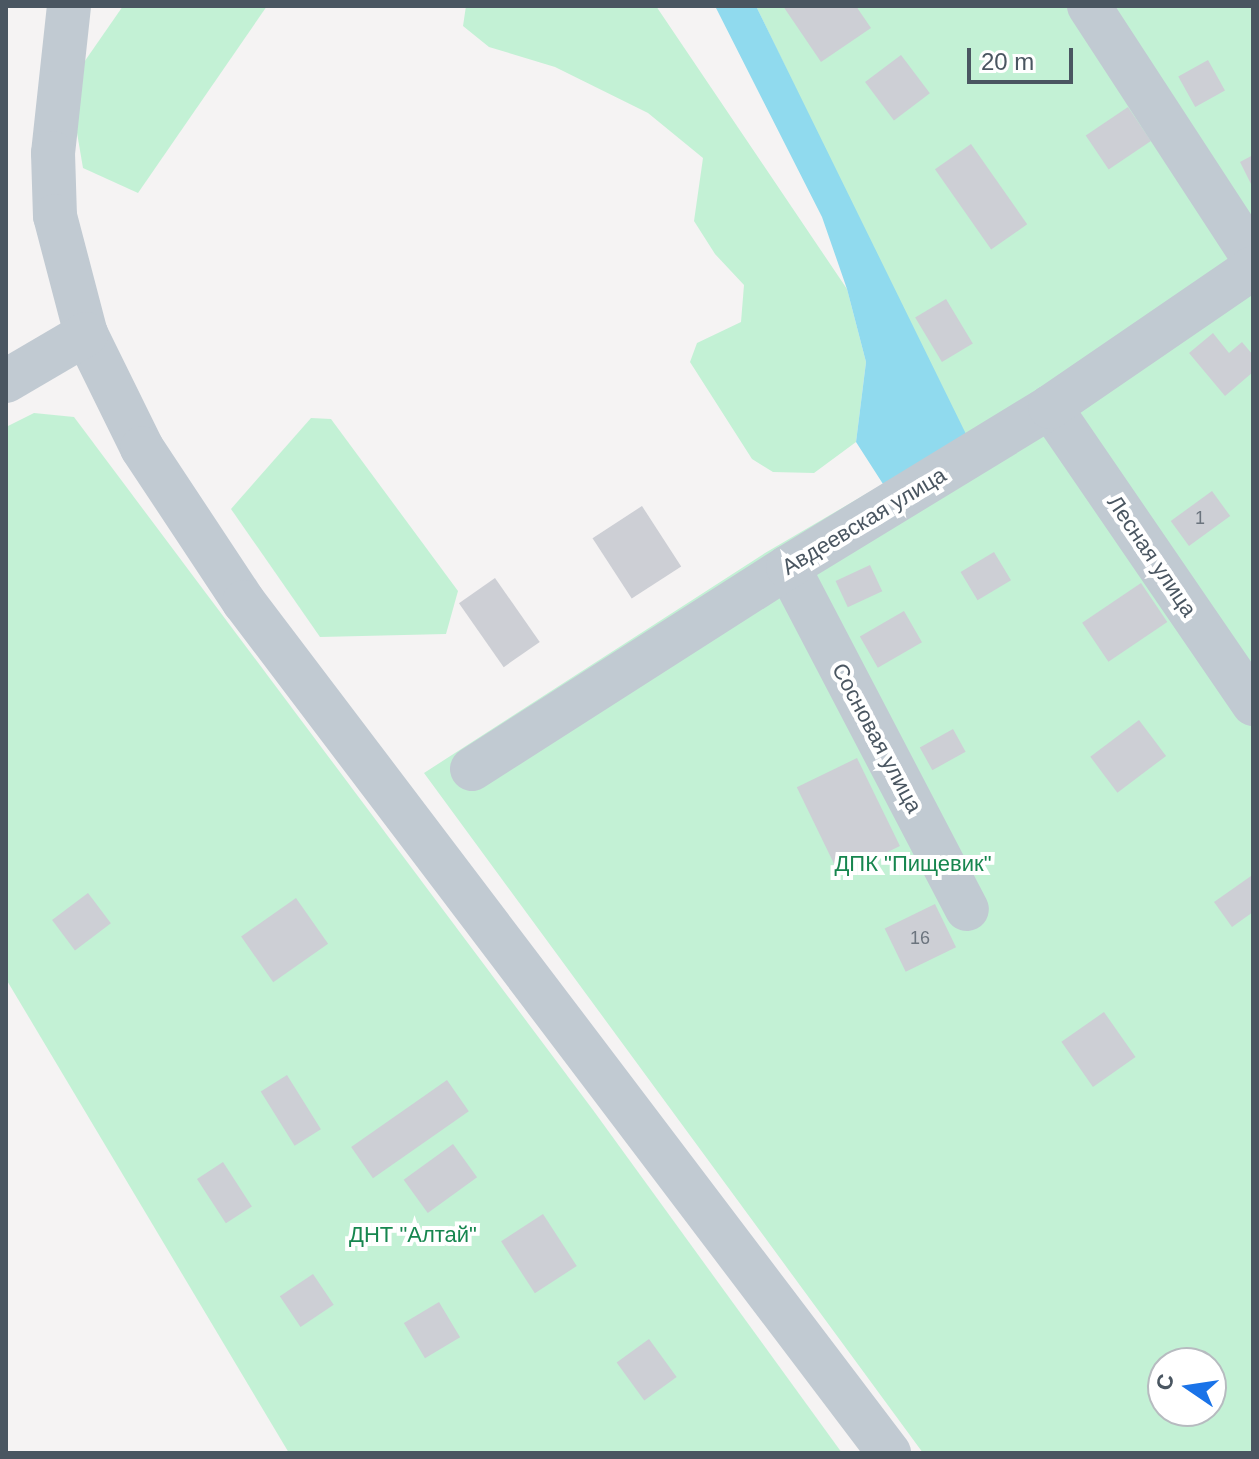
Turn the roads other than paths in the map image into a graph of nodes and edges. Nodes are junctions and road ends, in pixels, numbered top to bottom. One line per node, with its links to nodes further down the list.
1 (69, 6): 5 (street)
2 (1089, 6): 3 (street)
3 (1253, 258)
4 (1253, 268): 7 (street, Авдеевская улица)
5 (86, 334): 6 (street); 12 (street)
6 (6, 381)
7 (1050, 407): 8 (street, Авдеевская улица); 9 (street, Лесная улица)
8 (788, 567): 10 (street, Авдеевская улица); 11 (street, Сосновая улица)
9 (1253, 704)
10 (472, 769)
11 (967, 909)
12 (889, 1453)

